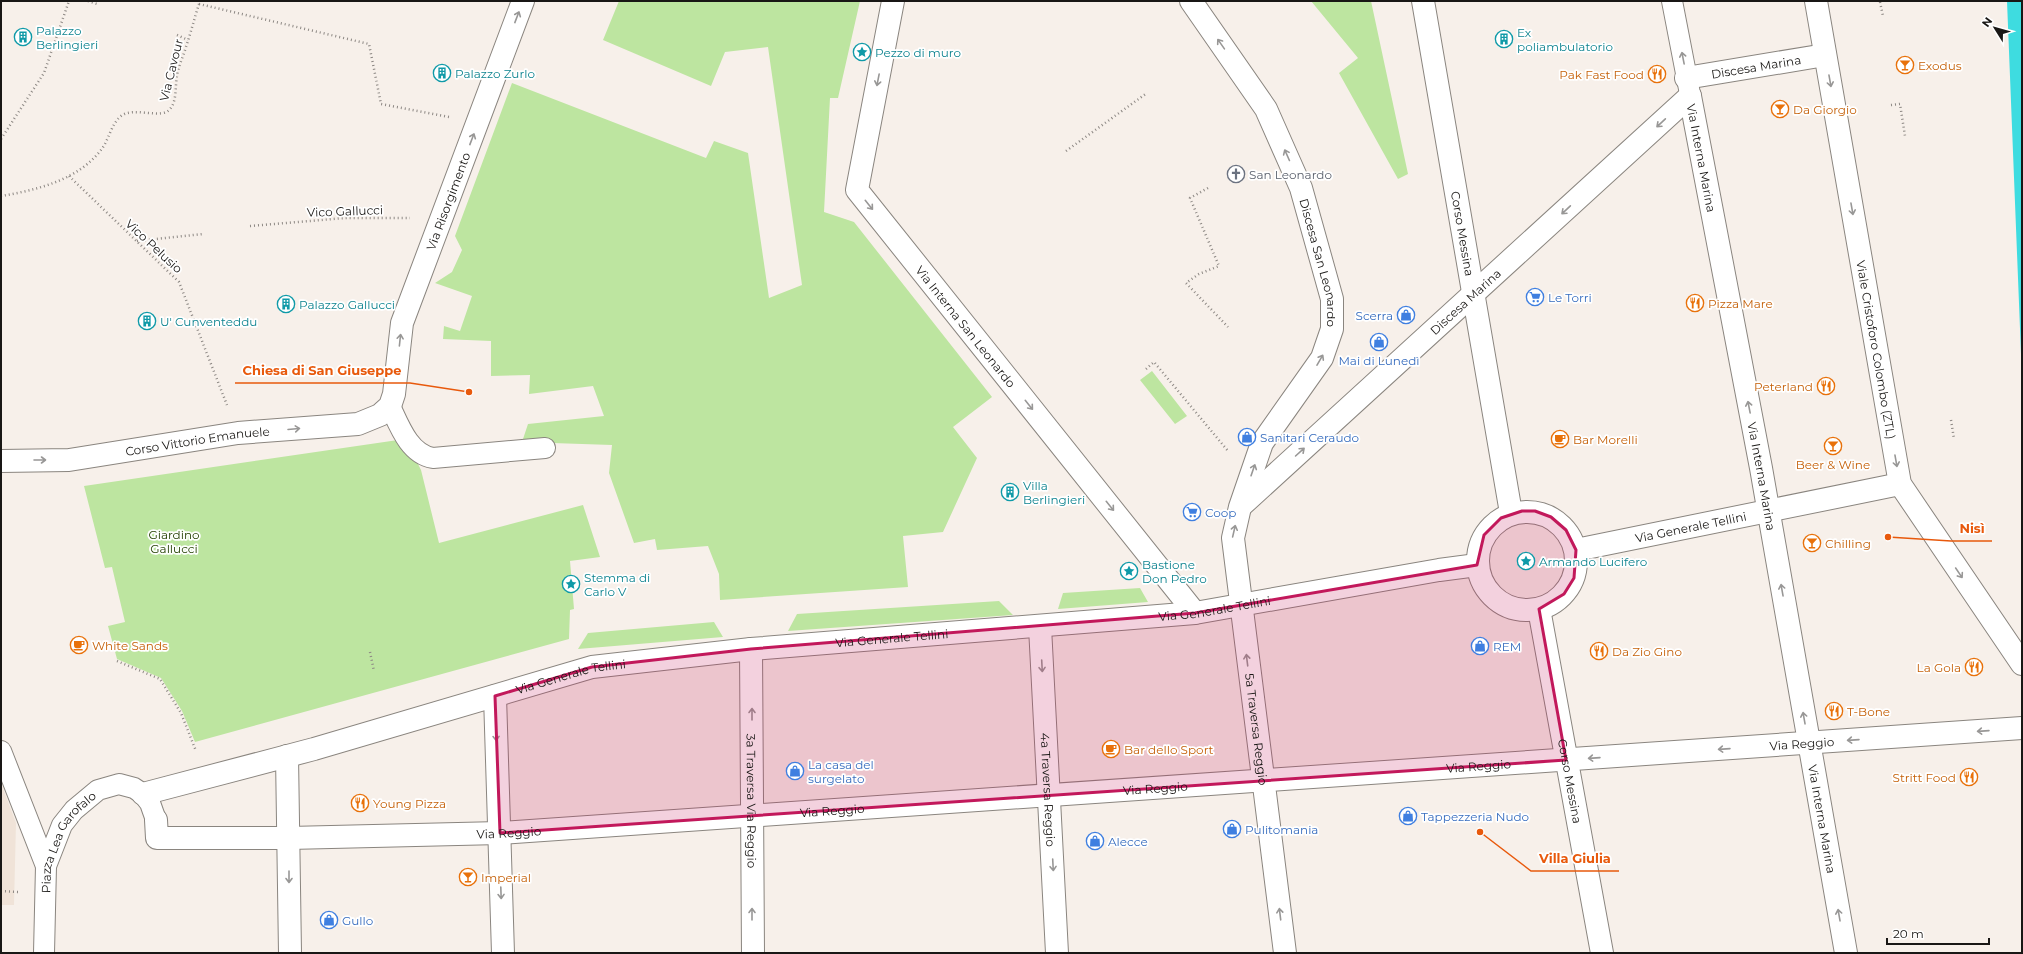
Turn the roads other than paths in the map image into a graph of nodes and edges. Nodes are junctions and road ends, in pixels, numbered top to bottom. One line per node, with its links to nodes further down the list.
1 (523, 1): 10 (street, Via Risorgimento, one-way to 1)
2 (893, 1): 21 (street, Via Interna San Leonardo, one-way to 21)
3 (1191, 1): 14 (street, Discesa San Leonardo, one-way to 3)
4 (1423, 1): 9 (street, Corso Messina)
5 (1672, 1): 8 (lane, Via Interna Marina, one-way to 5)
6 (1816, 1): 7 (street, Viale Cristoforo Colombo (ZTL))
7 (1826, 54): 8 (street, Discesa Marina); 13 (street, Viale Cristoforo Colombo (ZTL), one-way to 13)
8 (1688, 87): 9 (street, Discesa Marina, one-way to 9); 15 (street, Via Interna Marina, one-way to 8)
9 (1473, 295): 14 (street, Discesa Marina, one-way to 9); 16 (street, Corso Messina)
10 (390, 406): 11 (lane); 12 (street, Corso Vittorio Emanuele, one-way to 10)
11 (545, 448)
12 (1, 461)
13 (1900, 484): 15 (street, Via Generale Tellini); 24 (street, Viale Cristoforo Colombo (ZTL), one-way to 24)
14 (1240, 507): 19 (street, 5a Traversa Reggio, one-way to 14)
15 (1768, 509): 17 (street, Via Generale Tellini); 27 (street, Via Interna Marina, one-way to 15)
16 (1511, 513): 17 (street); 18 (street)
17 (1576, 550): 20 (street)
18 (1477, 565): 19 (street, Via Generale Tellini); 20 (street)
19 (1240, 606): 21 (street, Via Generale Tellini); 31 (street, 5a Traversa Reggio, one-way to 19)
20 (1539, 609): 30 (street, Corso Messina)
21 (1195, 614): 22 (street, Via Generale Tellini)
22 (1040, 627): 23 (street, Via Generale Tellini); 33 (street, 4a Traversa Reggio, one-way to 33)
23 (751, 649): 25 (street, Via Generale Tellini); 34 (street, 3a Traversa Via Reggio, one-way to 23)
24 (2022, 664)
25 (495, 696): 29 (street, Via Generale Tellini); 36 (street, one-way to 36)
26 (2022, 728): 27 (street, Via Reggio, one-way to 27)
27 (1809, 743): 30 (street, Via Reggio, one-way to 30); 46 (street, Via Interna Marina, one-way to 27)
28 (1, 751): 38 (lane)
29 (287, 756): 32 (street, Via Generale Tellini); 37 (street)
30 (1566, 760): 31 (street, Via Reggio); 45 (street, Corso Messina)
31 (1263, 780): 33 (street, Via Reggio); 44 (street, 5a Traversa Reggio, one-way to 31)
32 (143, 794): 35 (lane); 38 (lane, Piazza Lea Garofalo)
33 (1049, 795): 34 (street, Via Reggio); 43 (street, 4a Traversa Reggio, one-way to 43)
34 (752, 815): 36 (street, Via Reggio); 42 (street, 3a Traversa Via Reggio, one-way to 34)
35 (156, 820): 37 (street, Via Reggio)
36 (500, 832): 37 (street, Via Reggio); 41 (street, one-way to 41)
37 (289, 838): 40 (street, one-way to 40)
38 (46, 866): 39 (lane, Piazza Lea Garofalo)
39 (44, 953)
40 (290, 953)
41 (503, 953)
42 (753, 953)
43 (1057, 953)
44 (1284, 953)
45 (1602, 953)
46 (1846, 953)

